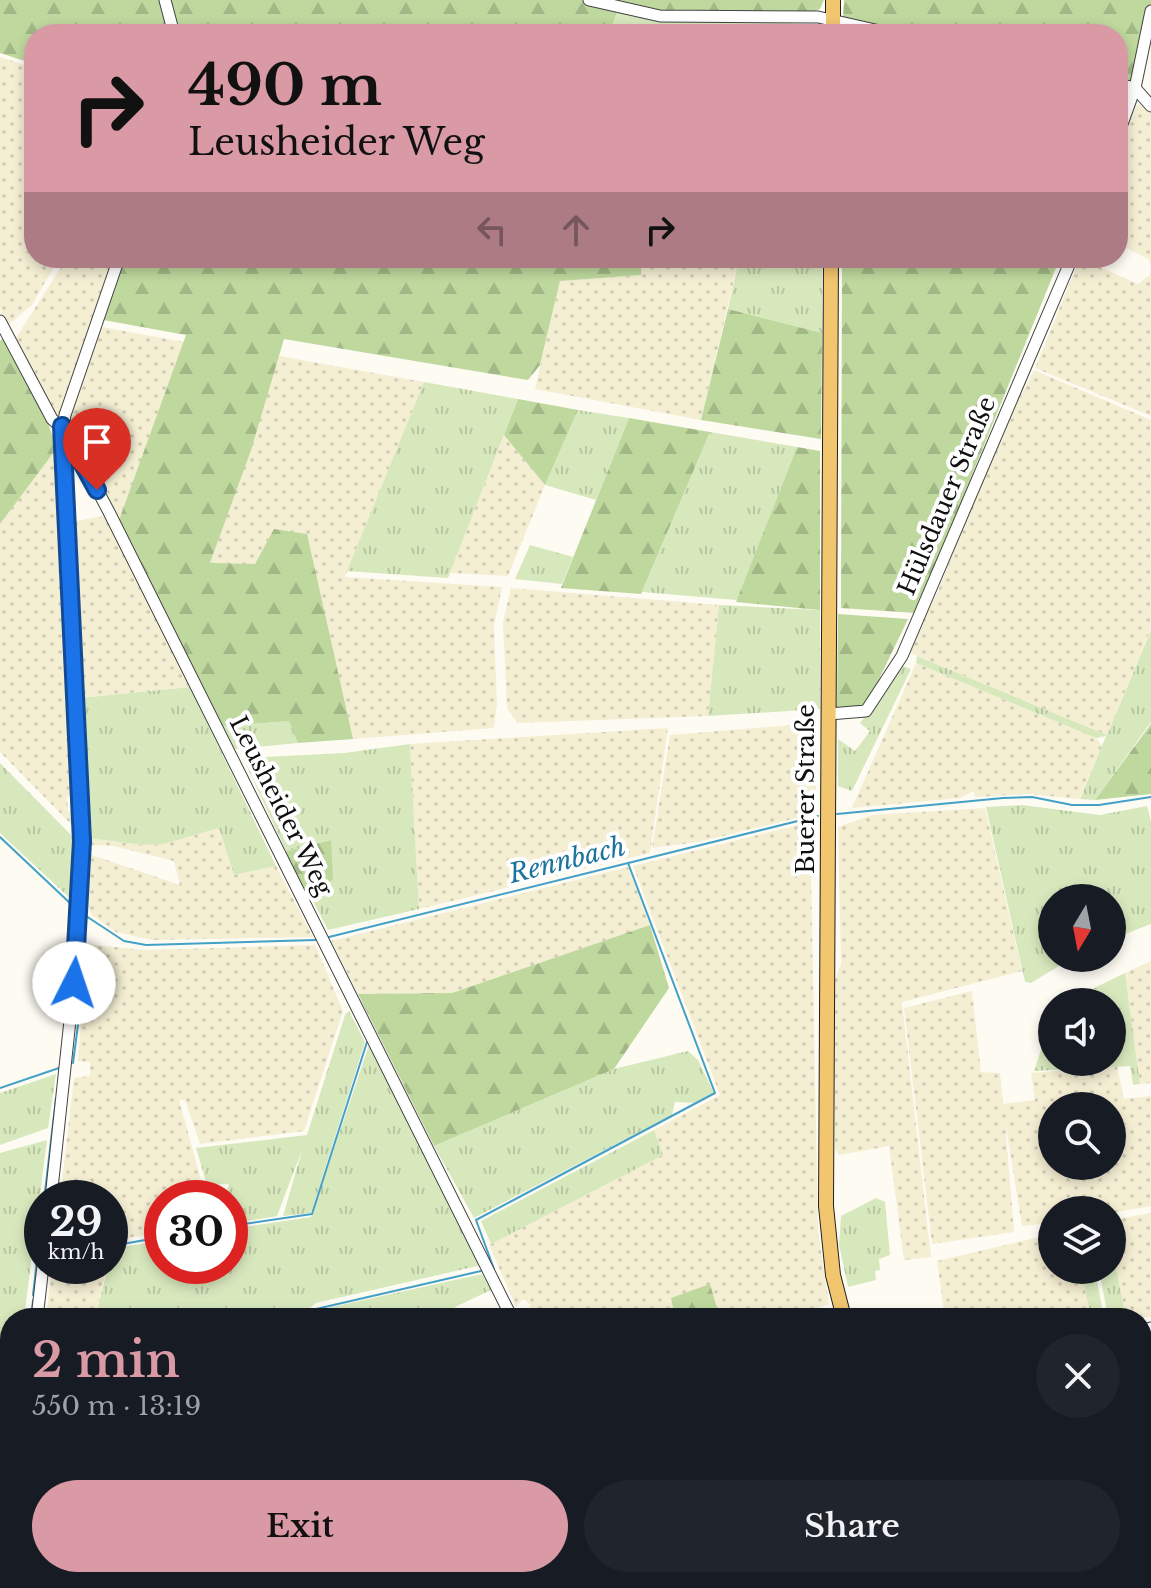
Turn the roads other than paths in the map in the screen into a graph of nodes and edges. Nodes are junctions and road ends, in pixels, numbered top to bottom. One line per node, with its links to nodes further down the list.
1 (165, 0): 5 (street)
2 (589, 0): 6 (street)
3 (833, 0): 7 (main road)
4 (1151, 11): 9 (street)
5 (171, 24)
6 (828, 24)
7 (833, 24)
8 (1128, 86): 9 (street)
9 (1135, 88): 10 (street); 11 (street)
10 (1151, 106)
11 (1128, 107)
12 (116, 268): 16 (street)
13 (831, 268): 17 (main road, Buerer Straße)
14 (1068, 268): 17 (street, Hülsdauer Straße)
15 (0, 321): 16 (street, Leusheider Weg)
16 (62, 426): 18 (street); 21 (street, Leusheider Weg)
17 (829, 714): 22 (main road, Buerer Straße)
18 (53, 1180)
19 (41, 1284): 20 (street)
20 (38, 1308)
21 (507, 1308)
22 (841, 1308)

